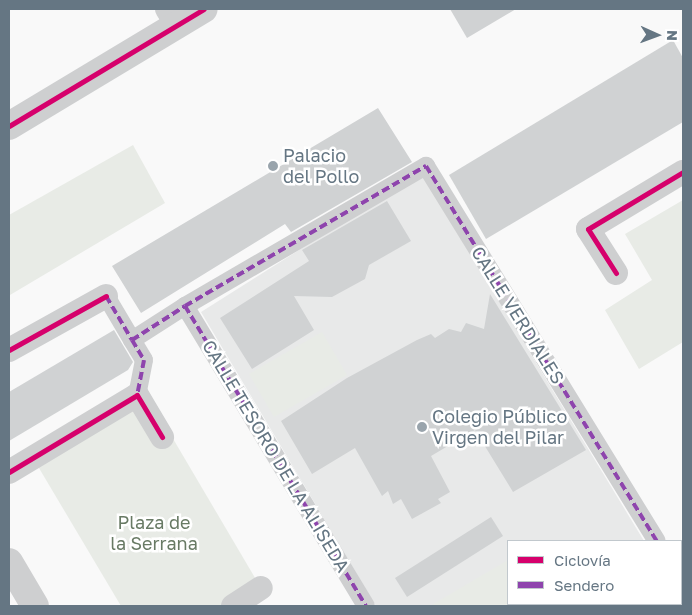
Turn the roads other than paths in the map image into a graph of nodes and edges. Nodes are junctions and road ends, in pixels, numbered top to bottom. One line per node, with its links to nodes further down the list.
1 (204, 9): 2 (street)
2 (172, 17): 3 (street)
3 (9, 126)
4 (683, 172): 5 (street)
5 (616, 273)
6 (106, 296): 8 (street); 9 (street)
7 (185, 306): 8 (street); 13 (street, CALLE VERDIALES); 18 (street, CALLE TESORO DE LA ALISEDA)
8 (132, 340): 10 (street)
9 (9, 350)
10 (137, 395): 11 (street); 12 (street)
11 (162, 438)
12 (9, 472)
13 (656, 540)
14 (9, 562): 16 (street)
15 (261, 588): 17 (street)
16 (35, 606)
17 (233, 606)
18 (366, 606)

